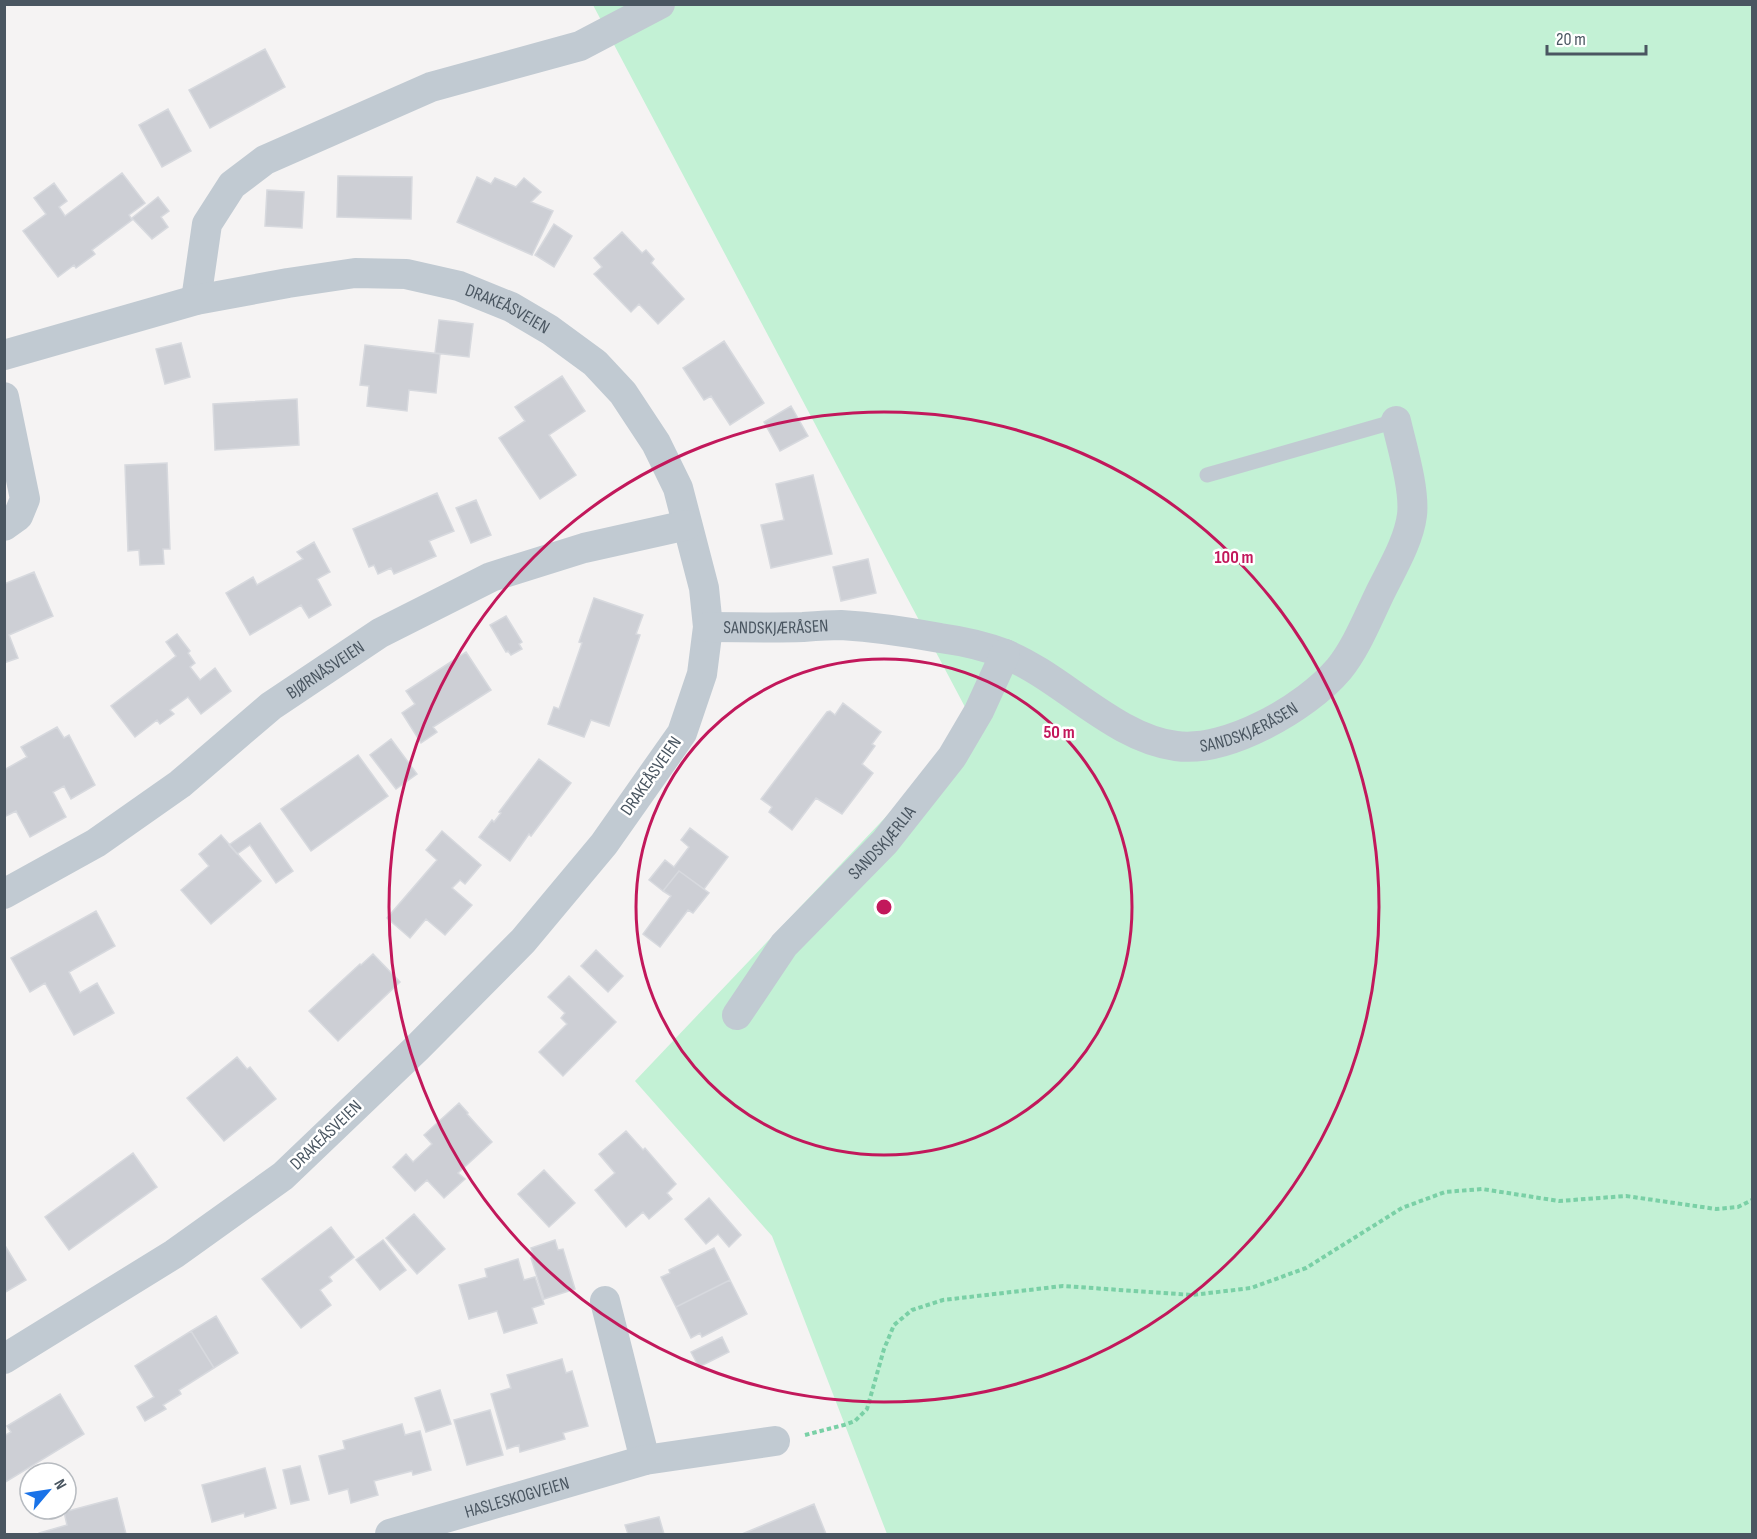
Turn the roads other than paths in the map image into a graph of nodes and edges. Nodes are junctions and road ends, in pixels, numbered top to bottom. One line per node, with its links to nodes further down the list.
1 (660, 4): 2 (street)
2 (196, 300): 3 (street, DRAKEÅSVEIEN); 7 (street, DRAKEÅSVEIEN)
3 (4, 355)
4 (4, 397): 8 (street)
5 (1396, 421): 6 (lane, SANDSKJÆRÅSEN); 10 (street, SANDSKJÆRÅSEN)
6 (1207, 475)
7 (687, 525): 9 (street, DRAKEÅSVEIEN); 11 (street, BJØRNÅSVEIEN)
8 (4, 526)
9 (708, 627): 10 (street, SANDSKJÆRÅSEN); 14 (street, DRAKEÅSVEIEN)
10 (1005, 654): 12 (street, SANDSKJÆRLIA)
11 (4, 894)
12 (736, 1015)
13 (605, 1301): 16 (street)
14 (4, 1359)
15 (775, 1442): 16 (street, HASLESKOGVEIEN)
16 (645, 1461): 17 (street, HASLESKOGVEIEN)
17 (390, 1534)

